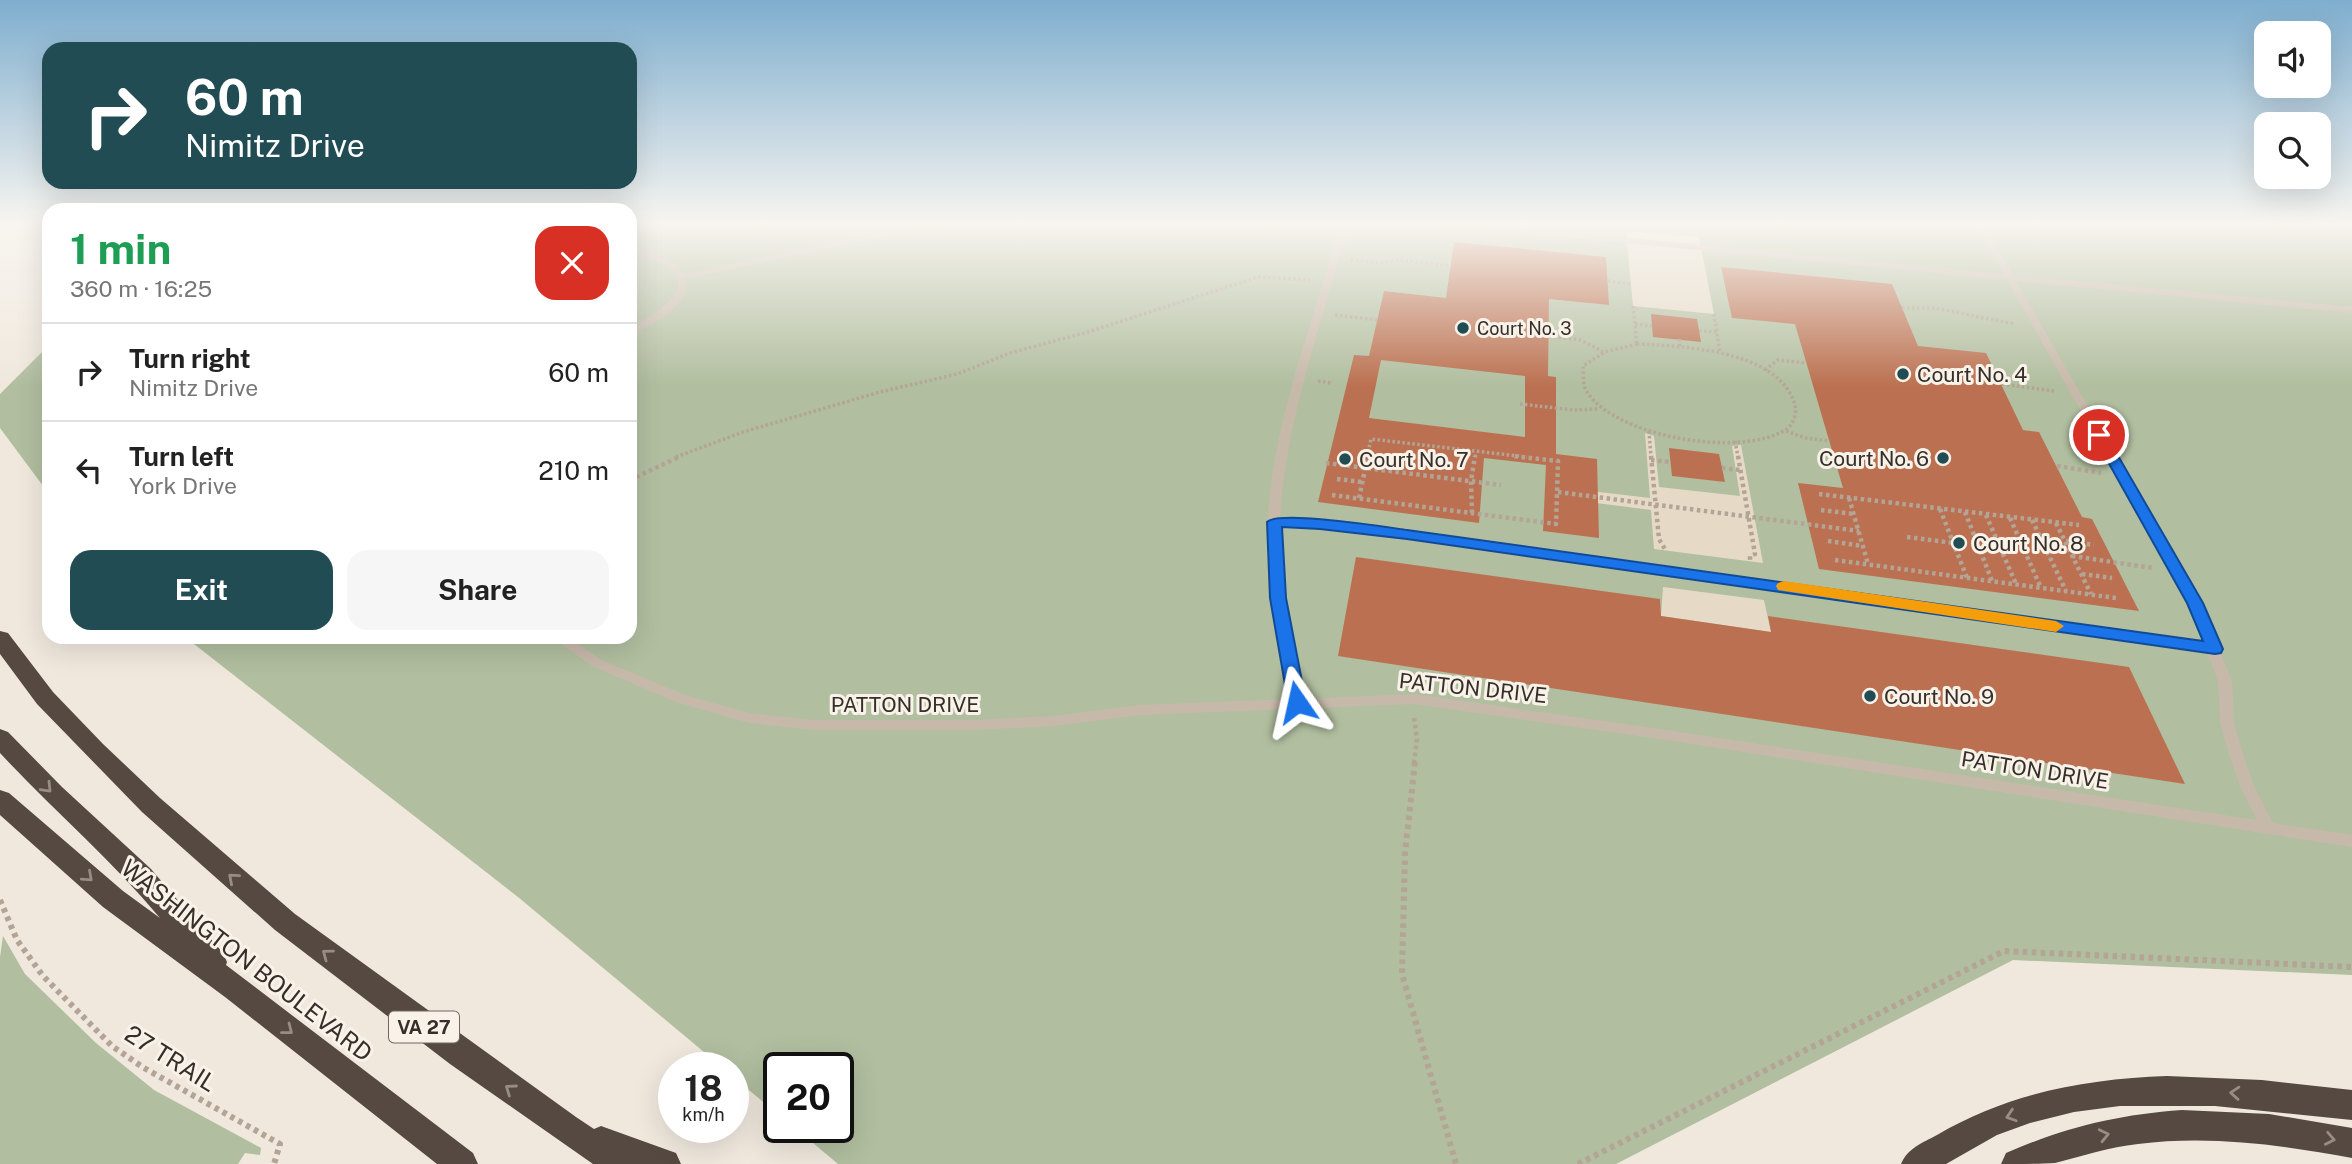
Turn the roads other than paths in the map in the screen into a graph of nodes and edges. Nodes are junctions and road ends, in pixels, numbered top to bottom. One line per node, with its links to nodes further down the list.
1 (682, 277): 6 (lane)
2 (1331, 277): 7 (lane)
3 (2004, 277): 4 (lane)
4 (2011, 278): 5 (lane); 10 (lane)
5 (2352, 310)
6 (637, 328)
7 (1274, 522): 10 (lane); 13 (lane)
8 (0, 638): 12 (highway, VA 27)
9 (568, 644): 13 (lane, PATTON DRIVE)
10 (2215, 649): 16 (lane)
11 (0, 664): 12 (highway)
12 (45, 698): 22 (highway, VA 27, one-way to 12)
13 (1297, 702): 16 (lane, PATTON DRIVE)
14 (0, 738): 18 (highway, one-way to 18)
15 (0, 800): 18 (highway, WASHINGTON BOULEVARD, one-way to 18)
16 (2268, 827): 17 (lane, PATTON DRIVE)
17 (2352, 841)
18 (235, 988): 24 (highway, WASHINGTON BOULEVARD, one-way to 24)
19 (2291, 1098): 20 (highway); 21 (highway); 27 (highway, one-way to 27)
20 (2352, 1105)
21 (2352, 1113)
22 (565, 1128): 25 (highway, VA 27); 26 (highway)
23 (2352, 1143): 28 (highway, one-way to 23)
24 (462, 1164)
25 (621, 1164)
26 (665, 1164)
27 (1917, 1164)
28 (2017, 1164)

